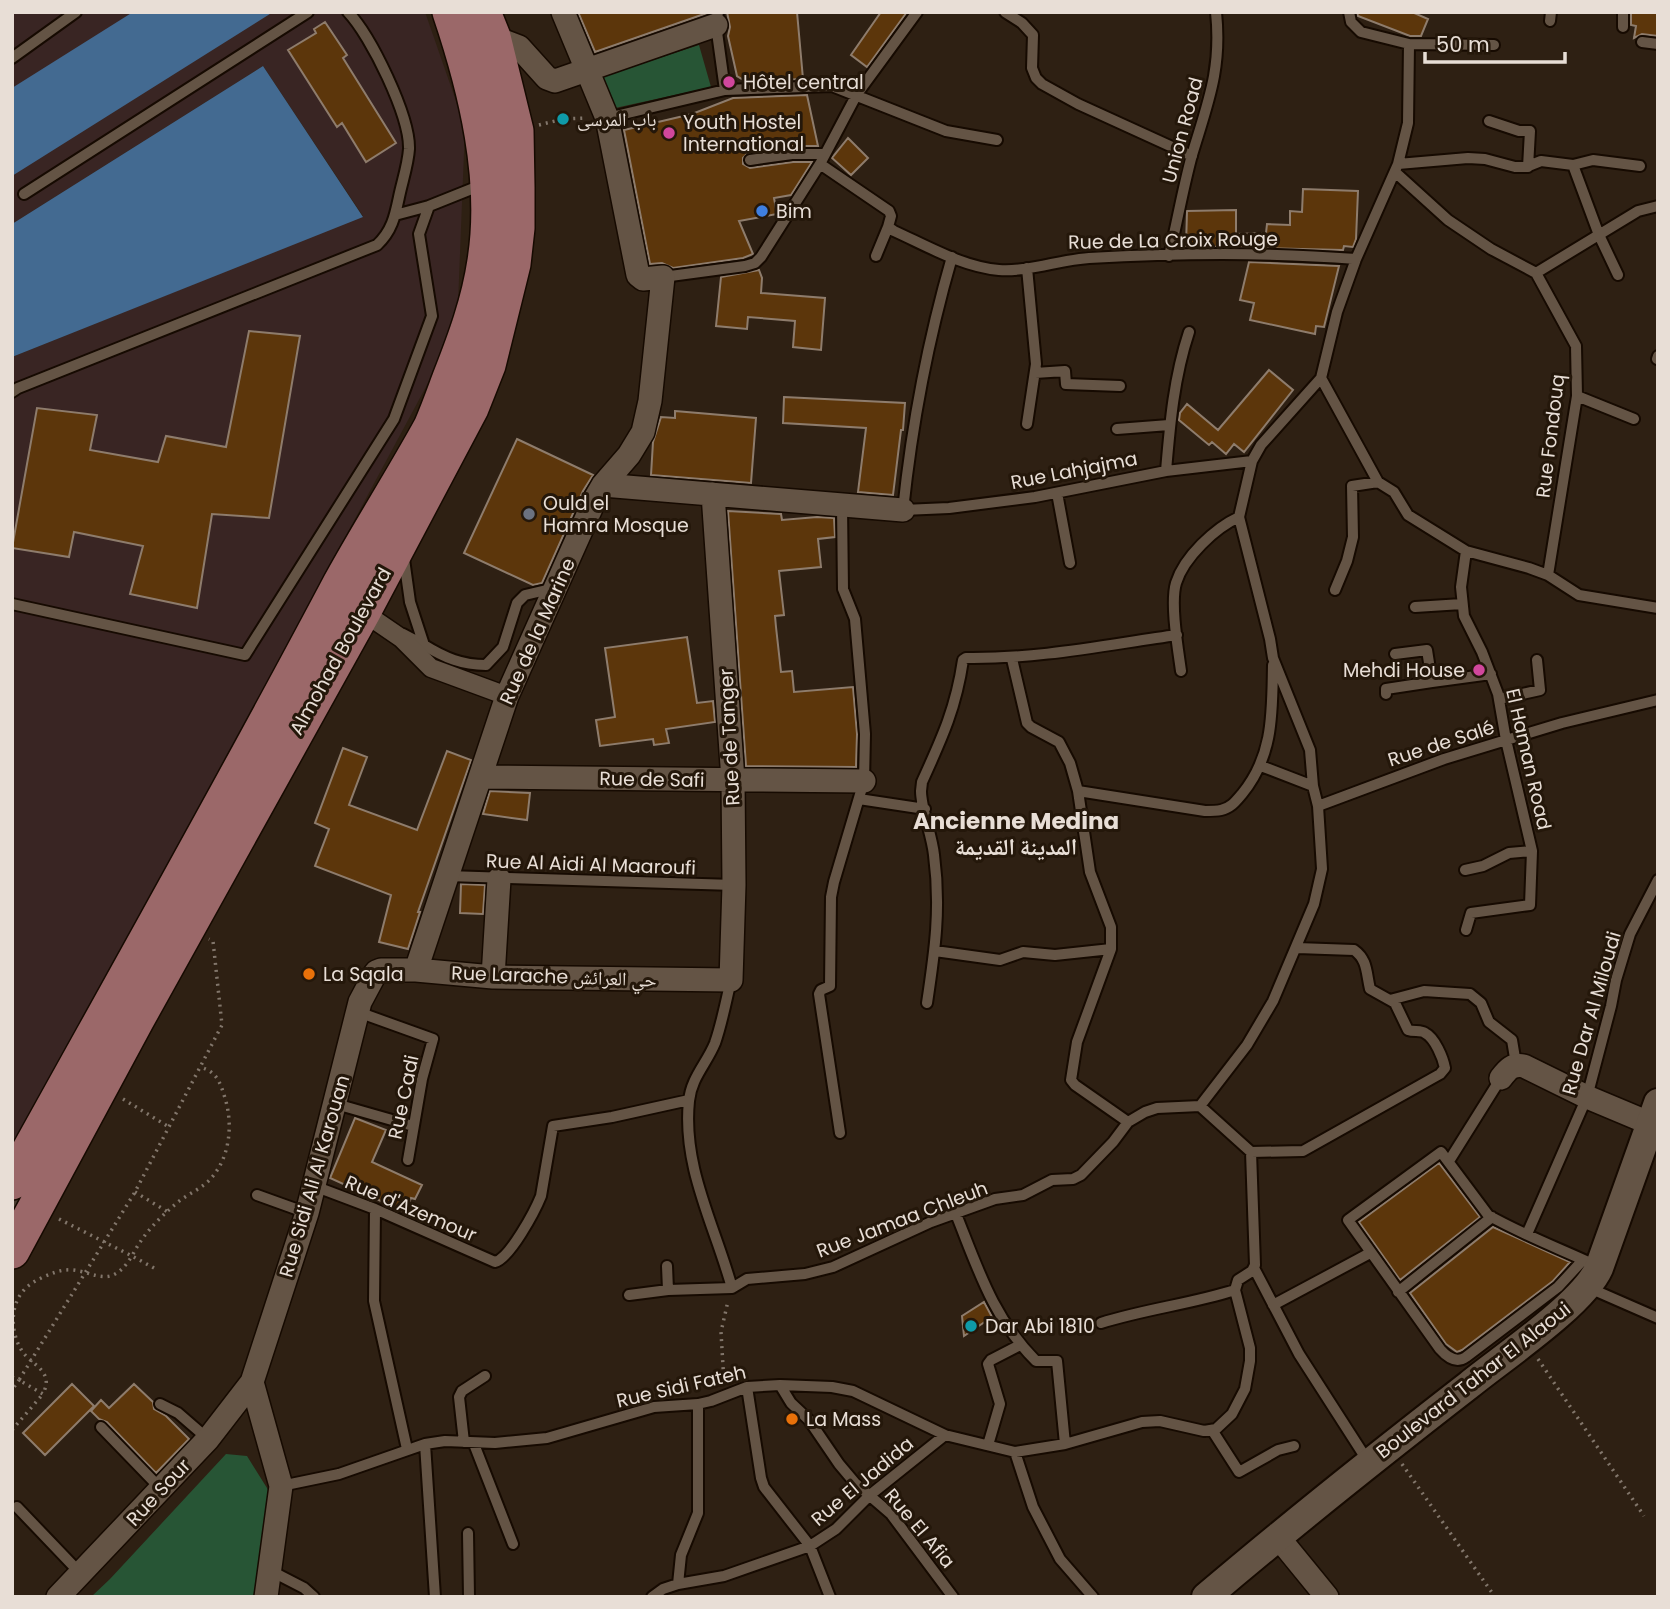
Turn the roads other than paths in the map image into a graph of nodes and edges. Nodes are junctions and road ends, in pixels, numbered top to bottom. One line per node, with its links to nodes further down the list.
1 (76, 12): 18 (lane)
2 (308, 12): 33 (lane)
3 (450, 12): 32 (main road, Almohad Boulevard)
4 (563, 12): 19 (street)
5 (917, 12): 21 (lane)
6 (1005, 12): 25 (lane)
7 (1216, 12): 25 (lane, Union Road)
8 (1349, 12): 15 (lane)
9 (1623, 12): 13 (lane)
10 (349, 13): 36 (lane)
11 (717, 18): 19 (street); 20 (lane)
12 (488, 24): 19 (street); 32 (main road, Almohad Boulevard)
13 (1623, 27)
14 (1642, 42): 16 (lane)
15 (1409, 44): 17 (lane); 31 (lane)
16 (1658, 44)
17 (1494, 45)
18 (12, 58)
19 (587, 69): 22 (street)
20 (725, 90): 21 (lane); 22 (lane)
21 (857, 94): 24 (lane); 26 (lane)
22 (607, 118): 46 (street)
23 (1489, 121): 30 (lane)
24 (997, 140)
25 (1192, 156): 40 (lane, Union Road)
26 (822, 159): 27 (lane); 37 (lane); 46 (lane)
27 (750, 160)
28 (1573, 165): 29 (lane); 30 (lane); 38 (lane)
29 (1640, 166)
30 (1528, 167): 31 (lane)
31 (1397, 168): 42 (lane); 44 (lane)
32 (502, 185): 34 (lane); 66 (main road, Almohad Boulevard); 116 (main road, Almohad Boulevard)
33 (24, 194)
34 (429, 206): 36 (lane); 72 (lane)
35 (1658, 206): 38 (lane)
36 (395, 215): 51 (lane)
37 (888, 227): 39 (lane); 41 (lane, Rue de La Croix Rouge)
38 (1599, 235): 44 (lane); 45 (lane)
39 (876, 256)
40 (1170, 256): 42 (lane, Rue de La Croix Rouge); 43 (lane, Rue de La Croix Rouge)
41 (952, 257): 43 (lane, Rue de La Croix Rouge); 64 (lane)
42 (1356, 259): 49 (lane)
43 (1027, 268): 48 (lane)
44 (1536, 273): 52 (lane, Rue Fondouq)
45 (1618, 275)
46 (663, 277): 60 (street, Rue de la Marine)
47 (1189, 332): 55 (lane)
48 (1035, 373): 50 (lane); 54 (lane)
49 (1321, 378): 57 (lane); 59 (lane)
50 (1120, 386)
51 (12, 393)
52 (1577, 396): 53 (lane); 69 (lane, Rue Fondouq)
53 (1634, 419)
54 (1027, 424)
55 (1169, 425): 56 (lane); 58 (lane)
56 (1117, 429)
57 (1252, 461): 58 (lane, Rue Lahjajma); 65 (lane)
58 (1166, 471): 61 (lane, Rue Lahjajma)
59 (1378, 482): 67 (lane); 71 (lane)
60 (603, 485): 62 (street); 70 (street, Rue de la Marine)
61 (1057, 492): 64 (lane, Rue Lahjajma); 68 (lane)
62 (713, 495): 63 (street); 93 (street, Rue de Tanger)
63 (842, 506): 64 (street); 95 (lane)
64 (903, 510)
65 (1239, 517): 77 (lane); 80 (lane)
66 (406, 530): 76 (main road, Almohad Boulevard); 78 (lane)
67 (1466, 551): 69 (lane); 73 (lane, El Haman Road)
68 (1070, 563)
69 (1548, 575): 75 (lane)
70 (555, 588): 78 (lane); 87 (street, Rue de la Marine)
71 (1335, 590)
72 (12, 604)
73 (1462, 604): 74 (lane); 84 (lane, El Haman Road)
74 (1415, 607)
75 (1658, 608)
76 (367, 626): 78 (lane); 87 (street); 116 (main road, Almohad Boulevard)
77 (1177, 635): 81 (lane); 83 (lane)
78 (424, 645)
79 (1395, 654): 85 (lane)
80 (1273, 658): 91 (lane); 94 (lane)
81 (1013, 659): 96 (lane); 98 (lane)
82 (1537, 660): 88 (lane)
83 (1181, 671)
84 (1491, 674): 85 (lane); 88 (lane, El Haman Road)
85 (1432, 682): 86 (lane)
86 (1387, 694)
87 (507, 696): 92 (street, Rue de la Marine)
88 (1499, 699): 90 (lane, El Haman Road)
89 (1658, 700): 90 (lane, Rue de Salé)
90 (1506, 740): 97 (lane, Rue de Salé); 99 (lane, El Haman Road)
91 (1261, 766): 94 (lane); 96 (lane)
92 (481, 777): 93 (street, Rue de Safi); 101 (street, Rue de la Marine)
93 (733, 780): 95 (street, Rue de Safi); 104 (street, Rue de Tanger)
94 (1313, 786): 97 (lane)
95 (862, 790): 98 (lane); 125 (lane)
96 (1078, 791): 107 (lane)
97 (1318, 806): 106 (lane)
98 (925, 809): 108 (lane)
99 (1532, 851): 100 (lane); 105 (lane, El Haman Road)
100 (1465, 870)
101 (447, 876): 102 (lane, Rue Al Aidi Al Maaroufi); 109 (street, Rue de la Marine)
102 (499, 879): 104 (lane, Rue Al Aidi Al Maaroufi); 111 (street)
103 (1658, 880): 118 (lane, Rue Dar Al Miloudi)
104 (734, 885): 112 (street, Rue de Tanger)
105 (1466, 930)
106 (1297, 948): 113 (lane); 121 (lane)
107 (1111, 949): 108 (lane); 123 (lane)
108 (935, 951): 114 (lane)
109 (416, 970): 110 (street, Rue Larache حي العرائش); 111 (street, Rue Larache حي العرائش)
110 (376, 972): 115 (street, Rue Sidi Ali Al Karouan)
111 (493, 977): 112 (street, Rue Larache حي العرائش)
112 (731, 980): 119 (lane)
113 (1390, 1000): 117 (lane); 126 (lane)
114 (927, 1003)
115 (358, 1012): 120 (street, Rue Sidi Ali Al Karouan); 124 (lane, Rue Cadi)
116 (123, 1013): 129 (main road, Almohad Boulevard); 137 (main road, Almohad Boulevard)
117 (1508, 1071): 118 (street); 128 (lane)
118 (1587, 1097): 122 (street); 136 (lane, Rue Dar Al Miloudi)
119 (689, 1100): 132 (lane, Rue d'Azemour); 142 (lane)
120 (336, 1104): 124 (lane); 130 (street, Rue Sidi Ali Al Karouan)
121 (1200, 1106): 123 (lane, Rue Jamaa Chleuh); 126 (lane)
122 (1654, 1113): 141 (street)
123 (1128, 1122): 134 (lane, Rue Jamaa Chleuh)
124 (413, 1126): 127 (lane, Rue Cadi)
125 (840, 1133)
126 (1251, 1152): 140 (lane)
127 (408, 1160)
128 (1449, 1161): 135 (lane); 138 (lane)
129 (12, 1182)
130 (314, 1186): 132 (lane, Rue d'Azemour); 133 (street, Rue Sidi Ali Al Karouan)
131 (257, 1195): 133 (lane)
132 (375, 1209): 166 (lane)
133 (307, 1213): 152 (street, Rue Sidi Ali Al Karouan)
134 (956, 1214): 142 (lane, Rue Jamaa Chleuh); 150 (lane)
135 (1492, 1217): 136 (lane); 145 (lane)
136 (1527, 1234): 141 (lane)
137 (12, 1251)
138 (1370, 1253): 145 (lane); 147 (lane)
139 (667, 1266): 143 (lane)
140 (1254, 1268): 144 (lane); 147 (lane)
141 (1590, 1271): 145 (lane); 148 (lane); 168 (street, Boulevard Tahar El Alaoui)
142 (732, 1288): 143 (lane, Rue Jamaa Chleuh)
143 (668, 1290): 146 (lane, Rue Jamaa Chleuh)
144 (1234, 1290): 149 (lane); 158 (lane)
145 (1398, 1292)
146 (629, 1295)
147 (1273, 1305): 168 (lane)
148 (1658, 1318)
149 (1101, 1323)
150 (1020, 1345): 163 (lane); 164 (lane)
151 (485, 1376): 161 (lane)
152 (252, 1382): 160 (street, Rue Sour); 169 (street)
153 (780, 1385): 154 (lane, Rue Sidi Fateh); 159 (lane, Rue Sidi Fateh); 171 (lane, Rue El Afia)
154 (747, 1387): 156 (lane, Rue Sidi Fateh); 176 (lane)
155 (160, 1404): 160 (lane)
156 (698, 1404): 161 (lane, Rue Sidi Fateh); 179 (lane)
157 (102, 1427): 170 (lane)
158 (1212, 1430): 163 (lane, Rue Sidi Fateh); 165 (lane)
159 (945, 1435): 164 (lane, Rue Sidi Fateh); 171 (lane, Rue El Jadida)
160 (208, 1439): 170 (street, Rue Sour)
161 (469, 1443): 162 (lane, Rue Sidi Fateh); 175 (lane)
162 (425, 1444): 166 (lane, Rue Sidi Fateh); 183 (lane)
163 (1065, 1444): 167 (lane, Rue Sidi Fateh)
164 (988, 1445): 167 (lane, Rue Sidi Fateh)
165 (1294, 1446)
166 (407, 1449): 169 (lane, Rue Sidi Fateh)
167 (1015, 1452): 188 (lane)
168 (1379, 1455): 174 (street, Boulevard Tahar El Alaoui)
169 (281, 1486): 177 (street)
170 (161, 1489): 178 (street, Rue Sour)
171 (870, 1495): 176 (lane, Rue El Jadida); 187 (lane, Rue El Afia)
172 (17, 1507): 178 (lane)
173 (468, 1533): 184 (lane)
174 (1278, 1536): 189 (street, Boulevard Tahar El Alaoui); 190 (street)
175 (513, 1544)
176 (810, 1546): 179 (lane, Rue El Jadida); 186 (lane)
177 (271, 1571): 181 (street); 182 (lane)
178 (81, 1574): 180 (street, Rue Sour)
179 (678, 1584): 185 (lane, Rue El Jadida)
180 (58, 1597)
181 (266, 1597)
182 (314, 1597)
183 (435, 1597)
184 (468, 1597)
185 (652, 1597)
186 (830, 1597)
187 (953, 1597)
188 (1093, 1597)
189 (1206, 1597)
190 (1327, 1597)

